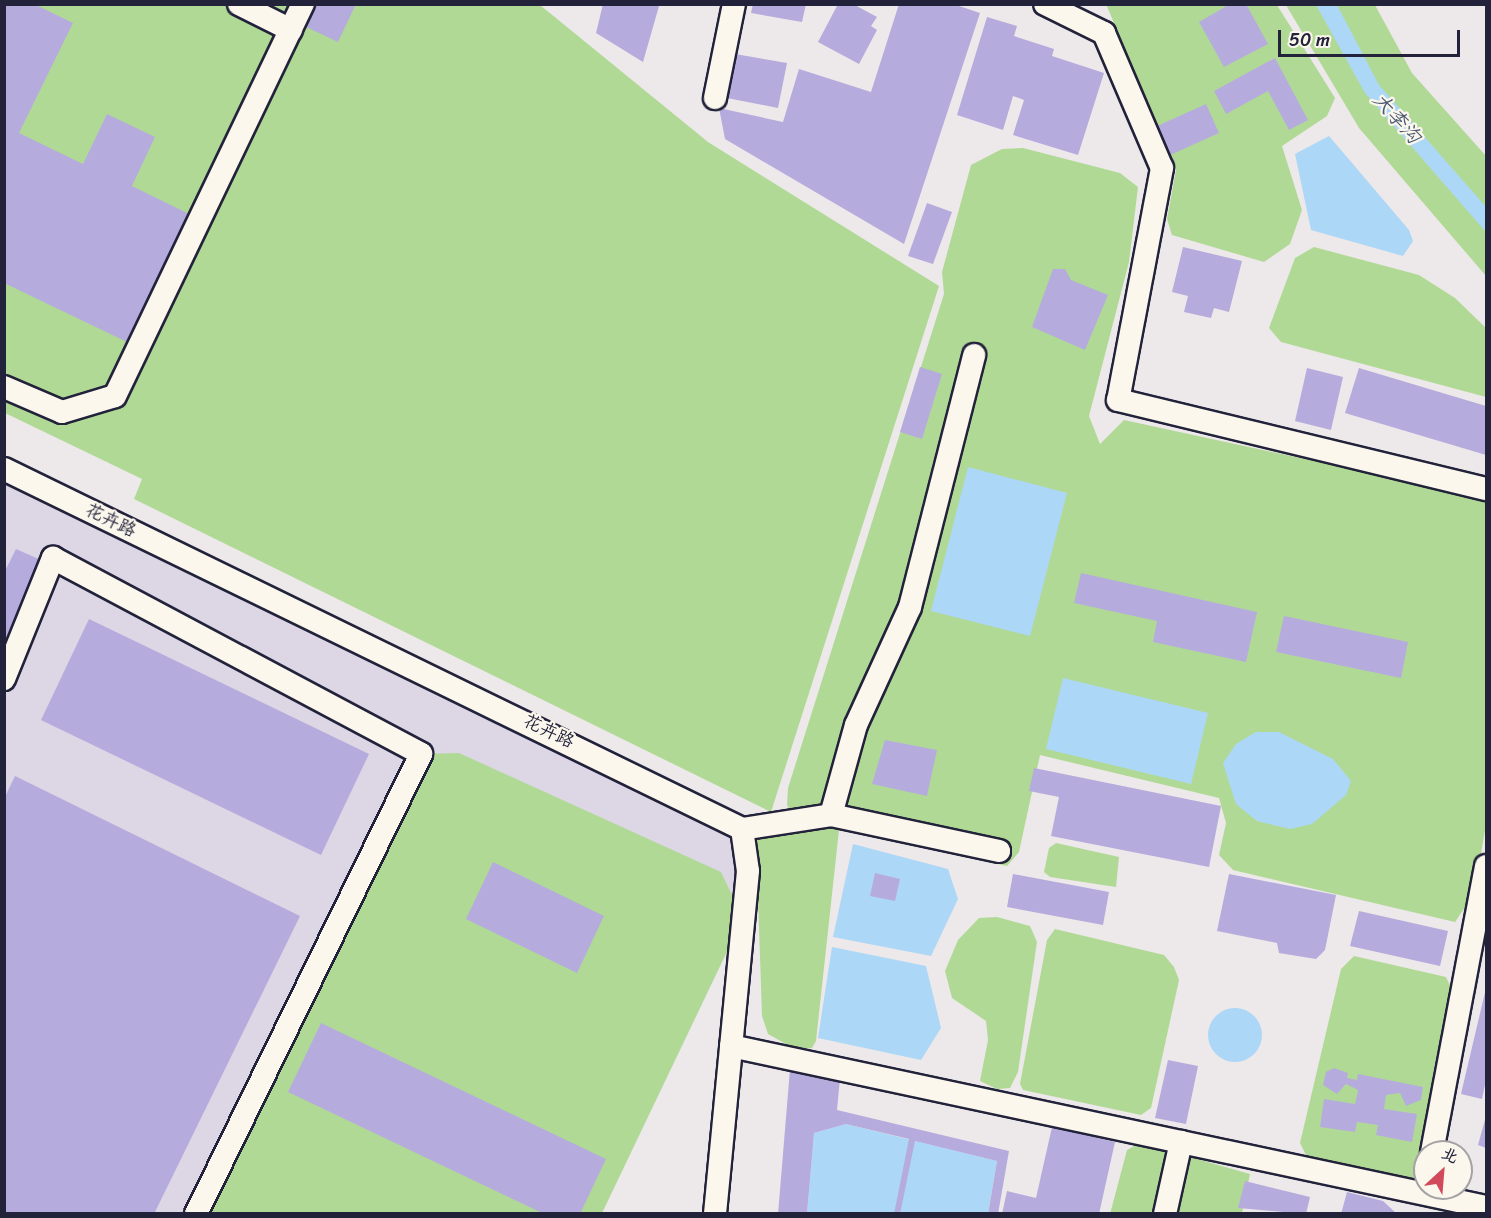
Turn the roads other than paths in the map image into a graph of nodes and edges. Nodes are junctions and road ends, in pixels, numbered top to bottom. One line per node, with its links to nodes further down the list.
1 (239, 4): 5 (street)
2 (303, 4): 5 (street)
3 (734, 4): 6 (street)
4 (1045, 4): 10 (street)
5 (291, 30): 8 (street)
6 (715, 98)
7 (974, 355): 12 (street)
8 (4, 387)
9 (4, 469): 13 (street, 花卉路)
10 (1486, 489)
11 (4, 680): 22 (street)
12 (831, 815): 13 (street); 14 (street)
13 (742, 829): 16 (street)
14 (999, 851)
15 (1486, 866): 17 (street)
16 (731, 1046): 18 (street); 23 (street)
17 (1434, 1140)
18 (1181, 1142): 19 (street); 24 (street)
19 (1413, 1196)
20 (1437, 1200): 21 (street)
21 (1486, 1207)
22 (196, 1214)
23 (715, 1214)
24 (1165, 1214)

